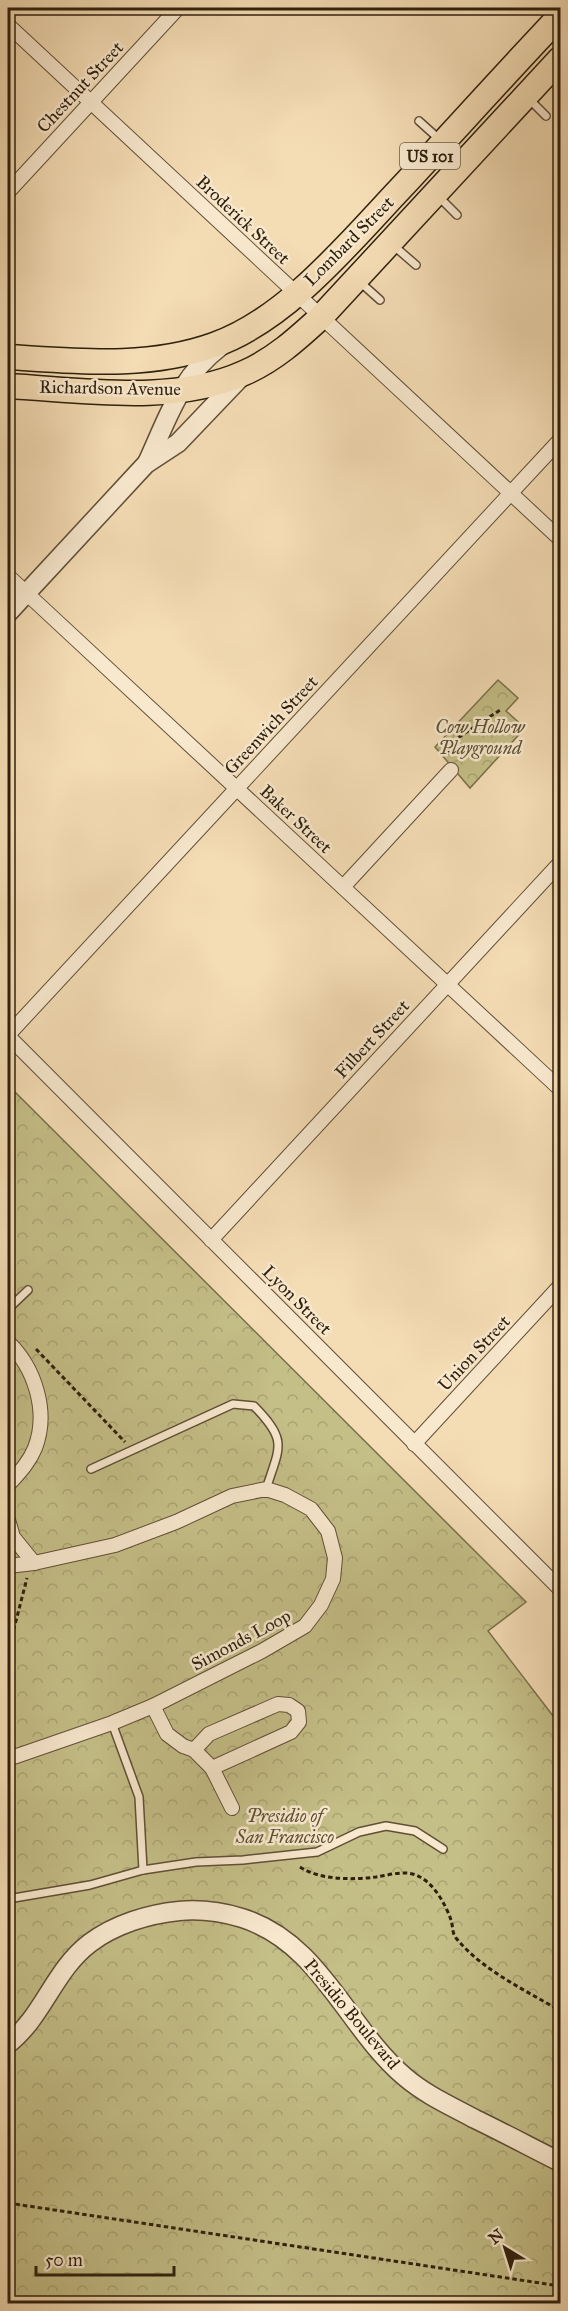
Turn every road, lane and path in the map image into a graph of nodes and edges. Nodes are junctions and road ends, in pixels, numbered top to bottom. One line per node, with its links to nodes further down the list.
1 (178, 8): 6 (street, Chestnut Street)
2 (561, 16): 9 (highway, Lombard Street / US 101)
3 (8, 26): 6 (street, Broderick Street)
4 (561, 59): 5 (highway, Lombard Street / US 101)
5 (526, 96): 7 (lane); 11 (highway, Lombard Street / US 101)
6 (90, 102): 10 (street, Chestnut Street); 16 (street, Broderick Street)
7 (546, 116)
8 (419, 121): 9 (lane)
9 (443, 142): 16 (highway, Lombard Street / US 101)
10 (8, 192)
11 (435, 193): 12 (lane); 13 (highway, Lombard Street / US 101)
12 (457, 215)
13 (390, 242): 14 (lane); 15 (highway, Lombard Street / US 101)
14 (416, 265)
15 (356, 278): 17 (lane); 18 (highway, Lombard Street / US 101)
16 (296, 293): 18 (street, Broderick Street); 19 (highway, Lombard Street / US 101)
17 (380, 300)
18 (321, 316): 21 (highway, Lombard Street / US 101); 26 (street, Broderick Street)
19 (232, 338): 20 (highway, Richardson Avenue / US 101); 23 (street, Lombard Street)
20 (8, 357)
21 (245, 373): 23 (highway, Richardson Avenue / US 101); 25 (street, Lombard Street)
22 (8, 386): 23 (highway, Richardson Avenue / US 101)
23 (180, 391): 25 (street, Lombard Street)
24 (561, 440): 26 (street, Greenwich Street)
25 (146, 464): 29 (street, Lombard Street)
26 (511, 493): 27 (street, Broderick Street); 33 (street, Greenwich Street)
27 (561, 539)
28 (8, 576): 29 (street, Baker Street)
29 (26, 593): 30 (street, Lombard Street); 33 (street, Baker Street)
30 (8, 613)
31 (500, 710): 32 (path)
32 (451, 770): 35 (street)
33 (237, 788): 35 (street, Baker Street); 37 (street, Greenwich Street)
34 (561, 863): 36 (street, Filbert Street)
35 (342, 887): 36 (street, Baker Street)
36 (448, 985): 38 (street, Baker Street); 39 (street, Filbert Street)
37 (8, 1036): 39 (street, Lyon Street)
38 (561, 1089)
39 (211, 1240): 45 (street, Lyon Street)
40 (561, 1286): 45 (street, Union Street)
41 (28, 1290): 42 (lane)
42 (8, 1309)
43 (29, 1342): 46 (path)
44 (9, 1346): 48 (street)
45 (414, 1444): 53 (street, Lyon Street)
46 (132, 1450): 47 (lane); 49 (lane)
47 (91, 1469)
48 (8, 1485)
49 (266, 1489): 51 (street); 55 (street, Simonds Loop)
50 (8, 1520): 51 (street)
51 (34, 1563): 52 (street); 54 (path)
52 (8, 1566)
53 (561, 1589)
54 (8, 1652)
55 (153, 1706): 56 (street, Simonds Loop); 57 (street)
56 (112, 1723): 58 (street, Simonds Loop); 63 (lane)
57 (194, 1750): 59 (street); 59 (street)
58 (8, 1759)
59 (212, 1768): 60 (street)
60 (232, 1808)
61 (442, 1849): 62 (lane)
62 (290, 1855): 63 (lane); 65 (path)
63 (143, 1870): 64 (lane)
64 (8, 1899)
65 (561, 2011)
66 (8, 2044): 67 (street, Presidio Boulevard)
67 (561, 2162)
68 (8, 2203): 69 (path)
69 (561, 2286)
70 (8, 2301): 71 (path)
71 (24, 2304)

